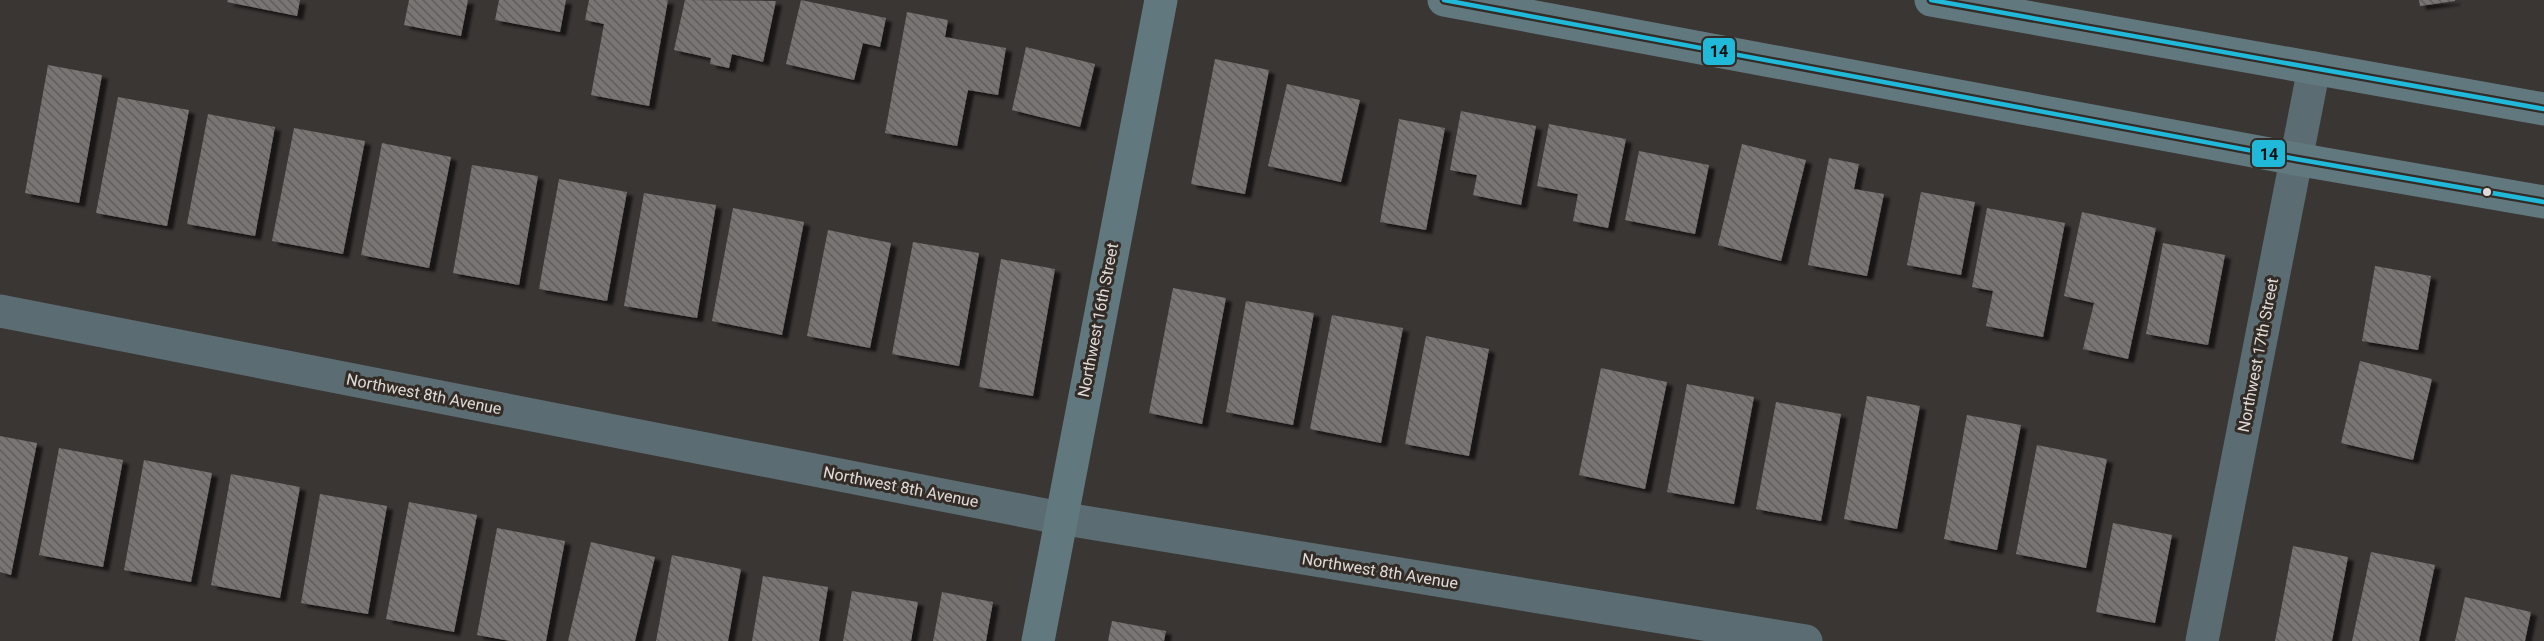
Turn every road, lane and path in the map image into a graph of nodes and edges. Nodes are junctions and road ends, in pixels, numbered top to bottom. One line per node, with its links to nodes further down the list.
1 (1161, 0): 9 (main road, Northwest 16th Street)
2 (1444, 0): 6 (main road)
3 (1931, 0): 4 (main road)
4 (2314, 68): 5 (main road); 6 (street, Northwest 17th Street)
5 (2544, 109)
6 (2296, 159): 7 (main road); 12 (street, Northwest 17th Street)
7 (2544, 202)
8 (0, 311): 9 (street, Northwest 8th Avenue)
9 (1060, 518): 10 (main road, Northwest 16th Street); 11 (street, Northwest 8th Avenue)
10 (1038, 641)
11 (1806, 641)
12 (2202, 641)

